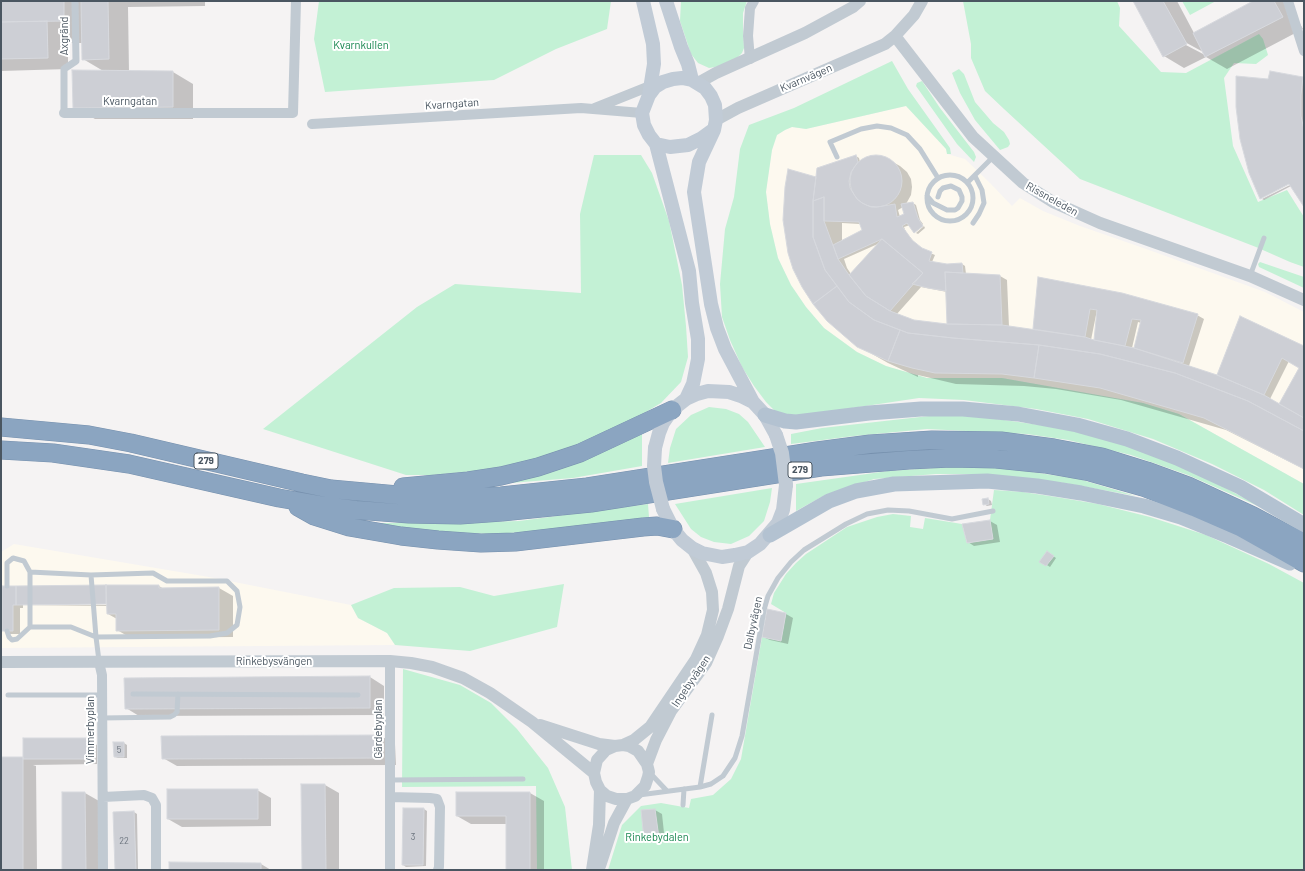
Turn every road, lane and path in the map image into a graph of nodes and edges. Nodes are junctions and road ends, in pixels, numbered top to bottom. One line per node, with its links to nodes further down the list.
1 (75, 1): 15 (street, Axgränd)
2 (296, 1): 15 (street, Kvarngatan)
3 (643, 1): 13 (main road)
4 (754, 1): 11 (street)
5 (922, 1): 9 (street)
6 (1288, 1): 10 (street)
7 (857, 4): 11 (street)
8 (670, 5): 12 (main road)
9 (896, 36): 18 (street, Kvarnvägen); 21 (street, Rissneleden)
10 (1304, 51)
11 (750, 59): 12 (street)
12 (695, 81): 13 (main road); 18 (main road)
13 (650, 91): 14 (street); 16 (main road)
14 (593, 109): 16 (street, Kvarngatan); 17 (street, Kvarngatan)
15 (64, 113)
16 (642, 113): 19 (main road)
17 (312, 124)
18 (715, 125): 19 (main road); 32 (main road)
19 (656, 144): 31 (main road)
20 (837, 157): 23 (lane)
21 (993, 157): 22 (lane); 29 (street, Rissneleden)
22 (975, 176): 24 (lane); 27 (lane)
23 (938, 178): 24 (lane); 25 (lane)
24 (968, 182): 25 (lane)
25 (926, 195): 26 (lane)
26 (938, 197)
27 (972, 223)
28 (1264, 238): 29 (lane)
29 (1250, 276): 30 (street, Rissneleden)
30 (1304, 300)
31 (686, 399): 32 (main road); 33 (main road)
32 (753, 402): 34 (main road)
33 (672, 410): 37 (highway); 41 (main road, bridge)
34 (765, 415): 40 (main road); 42 (main road, bridge)
35 (1, 427): 37 (highway, 279)
36 (1, 450): 38 (highway, 279)
37 (356, 492): 43 (highway, 279)
38 (279, 498): 41 (highway); 46 (highway, 279)
39 (993, 511): 70 (lane, Dalbyvägen)
40 (1304, 525)
41 (673, 529): 44 (main road)
42 (770, 535): 45 (main road); 47 (main road)
43 (1304, 543)
44 (692, 548): 45 (main road); 65 (street, Ingebyvägen)
45 (748, 552): 66 (street, Ingebyvägen)
46 (1304, 563)
47 (1304, 569)
48 (30, 572): 49 (lane); 50 (lane); 51 (lane)
49 (91, 575): 53 (lane); 53 (lane)
50 (7, 586)
51 (30, 627): 52 (lane); 53 (lane)
52 (7, 631)
53 (96, 637): 56 (lane)
54 (390, 661): 56 (street, Rinkebysvängen); 64 (street, Rinkebysvängen); 69 (street, Gärdebyplan)
55 (1, 662): 56 (street, Rinkebysvängen)
56 (99, 662): 60 (street, Vimmerbyplan)
57 (133, 694): 58 (lane)
58 (178, 694): 61 (lane); 63 (lane)
59 (8, 695): 60 (lane)
60 (102, 695): 63 (street, Vimmerbyplan)
61 (358, 695)
62 (712, 715): 70 (lane)
63 (102, 718): 74 (street, Vimmerbyplan)
64 (532, 722): 65 (street, Rinkebysvängen); 67 (street, Rinkebysvängen)
65 (619, 746): 66 (street, Rinkebysvängen); 67 (street)
66 (648, 768): 73 (lane); 76 (street)
67 (594, 773): 72 (street)
68 (523, 779): 69 (lane)
69 (390, 780): 75 (street, Gärdebyplan)
70 (700, 787): 71 (lane, Dalbyvägen)
71 (684, 789): 73 (lane, Dalbyvägen); 77 (lane)
72 (600, 790): 76 (street); 82 (street)
73 (666, 791): 76 (lane, Dalbyvägen)
74 (102, 797): 78 (street, Vimmerbyplan); 79 (street)
75 (390, 797): 80 (street, Gärdebyplan); 81 (street)
76 (631, 797): 83 (street)
77 (683, 805)
78 (103, 870)
79 (156, 870)
80 (390, 870)
81 (438, 870)
82 (592, 870)
83 (599, 870)

